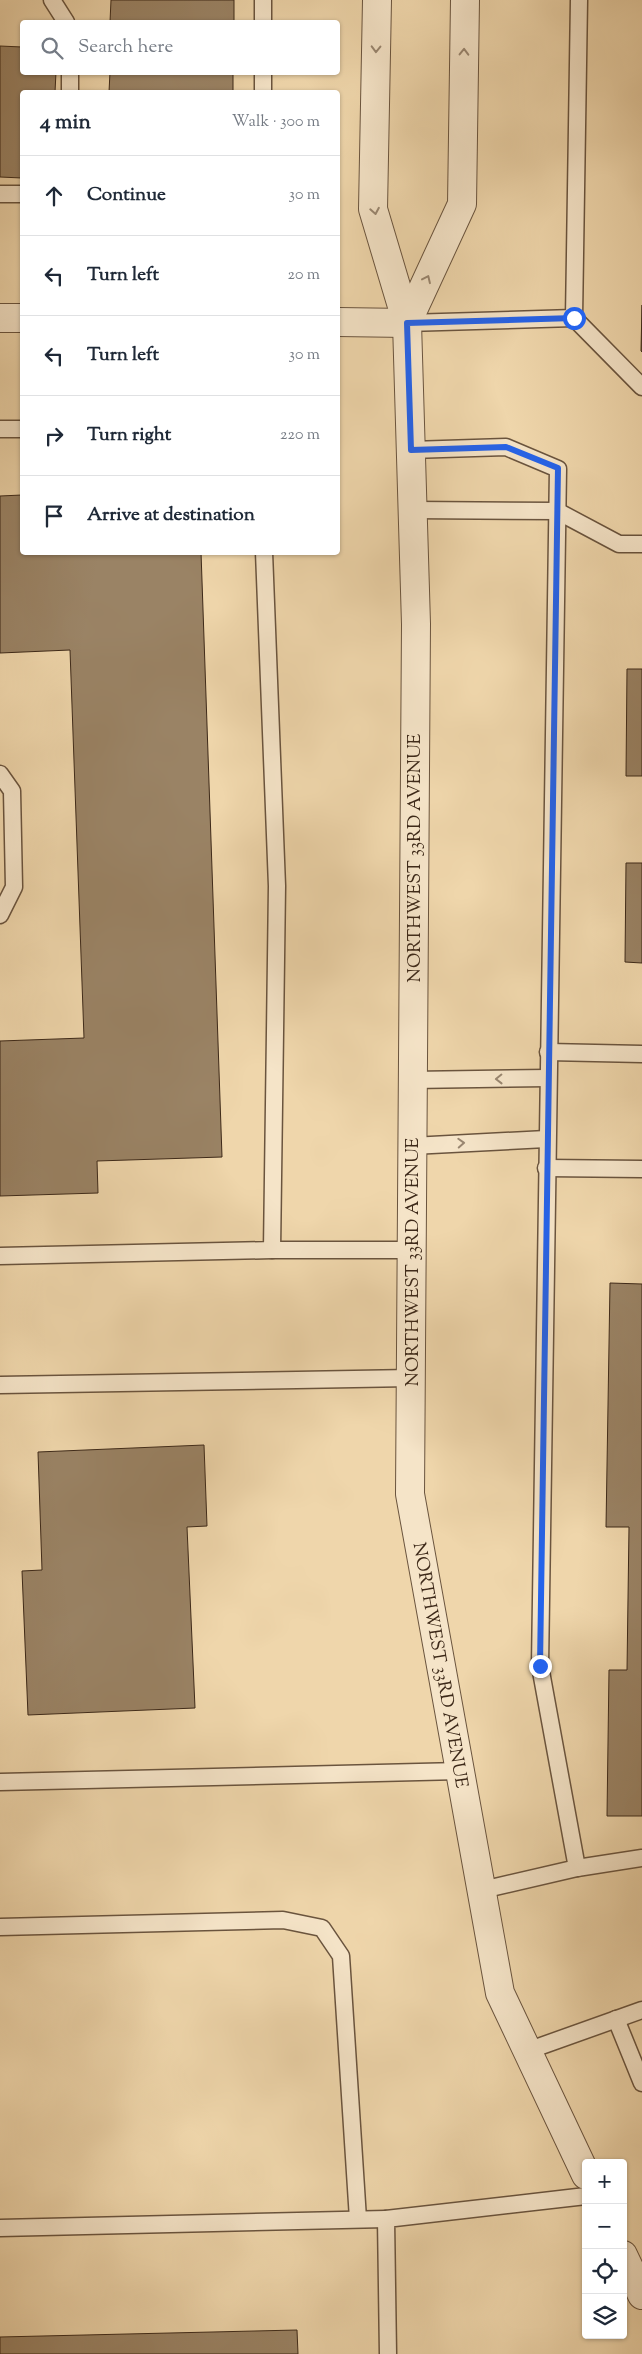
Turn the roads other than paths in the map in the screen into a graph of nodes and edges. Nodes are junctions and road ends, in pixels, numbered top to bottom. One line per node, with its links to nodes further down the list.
1 (52, 0): 6 (lane)
2 (263, 0): 7 (lane)
3 (377, 0): 18 (street, NORTHWEST 33RD AVENUE, one-way to 18)
4 (465, 0): 18 (street, NORTHWEST 33RD AVENUE, one-way to 4)
5 (579, 0): 16 (lane)
6 (65, 20)
7 (263, 20)
8 (70, 75): 10 (lane)
9 (263, 75): 11 (lane)
10 (70, 90)
11 (263, 90)
12 (0, 194): 13 (lane)
13 (20, 194)
14 (0, 318): 15 (street)
15 (20, 318)
16 (574, 318): 18 (lane); 19 (lane)
17 (340, 322): 18 (street)
18 (407, 323): 22 (street, NORTHWEST 33RD AVENUE)
19 (642, 387)
20 (0, 429): 21 (lane)
21 (20, 430)
22 (411, 450): 23 (street, NORTHWEST 33RD AVENUE); 24 (lane)
23 (412, 510): 24 (lane); 32 (street, NORTHWEST 33RD AVENUE)
24 (557, 511): 25 (lane); 29 (lane)
25 (642, 544)
26 (264, 555): 37 (lane)
27 (0, 774): 28 (lane)
28 (0, 915)
29 (548, 1052): 30 (lane); 31 (lane)
30 (642, 1054)
31 (548, 1078): 32 (lane, one-way to 32); 33 (lane)
32 (412, 1080): 34 (street, NORTHWEST 33RD AVENUE)
33 (546, 1139): 34 (lane, one-way to 33); 35 (lane)
34 (412, 1146): 38 (street, NORTHWEST 33RD AVENUE)
35 (546, 1168): 36 (lane); 45 (lane)
36 (642, 1169)
37 (272, 1250): 38 (lane); 39 (lane)
38 (411, 1250): 40 (street, NORTHWEST 33RD AVENUE)
39 (0, 1256)
40 (411, 1378): 41 (lane); 42 (street, NORTHWEST 33RD AVENUE)
41 (0, 1385)
42 (460, 1771): 43 (lane); 46 (street, NORTHWEST 33RD AVENUE)
43 (0, 1782)
44 (642, 1858): 45 (lane)
45 (577, 1868): 46 (lane)
46 (482, 1890): 50 (street, NORTHWEST 33RD AVENUE)
47 (0, 1927): 54 (lane)
48 (642, 2010): 49 (lane)
49 (616, 2019): 50 (lane); 51 (lane)
50 (527, 2051): 52 (street, NORTHWEST 33RD AVENUE)
51 (642, 2083)
52 (582, 2167)
53 (582, 2196): 55 (lane)
54 (358, 2219): 55 (lane); 56 (lane)
55 (386, 2219): 59 (lane)
56 (0, 2228)
57 (627, 2263): 58 (street)
58 (642, 2295)
59 (388, 2354)

